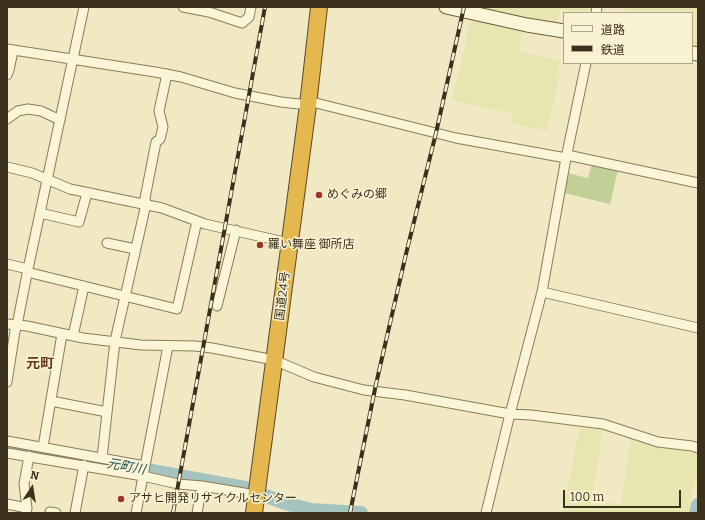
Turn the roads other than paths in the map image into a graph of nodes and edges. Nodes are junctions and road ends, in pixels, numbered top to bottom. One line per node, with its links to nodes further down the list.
1 (84, 7): 8 (street)
2 (183, 7): 3 (street)
3 (250, 7)
4 (319, 7): 12 (highway, 国道24号)
5 (446, 7): 6 (street)
6 (563, 31)
7 (10, 50): 8 (street); 11 (street)
8 (73, 60): 10 (street); 14 (street)
9 (586, 64): 15 (street)
10 (167, 74): 12 (street); 20 (street)
11 (7, 75)
12 (308, 103): 15 (street); 25 (highway, 国道24号)
13 (7, 119): 14 (street)
14 (60, 120): 17 (street)
15 (566, 156): 18 (street); 30 (street)
16 (7, 167): 17 (street)
17 (48, 179): 19 (street); 21 (street)
18 (698, 183)
19 (87, 193): 20 (street); 21 (street)
20 (146, 204): 22 (street); 26 (street)
21 (40, 213): 28 (street)
22 (197, 221): 23 (street); 31 (street)
23 (236, 230): 25 (street); 32 (street)
24 (107, 243): 26 (street)
25 (289, 243): 40 (highway, 国道24号)
26 (135, 249): 31 (street)
27 (7, 264): 28 (street)
28 (28, 271): 29 (street); 34 (street)
29 (84, 286): 31 (street); 37 (street)
30 (542, 292): 35 (street); 44 (street)
31 (125, 297): 38 (street)
32 (217, 306)
33 (7, 324): 34 (street)
34 (17, 325): 36 (street); 41 (street)
35 (698, 328)
36 (62, 334): 37 (street); 42 (street)
37 (73, 336): 38 (street)
38 (115, 341): 39 (street); 43 (street)
39 (168, 346): 40 (street); 52 (street)
40 (274, 360): 44 (street); 55 (highway, 国道24号)
41 (7, 382)
42 (51, 401): 43 (street); 46 (street)
43 (107, 412): 50 (street)
44 (510, 414): 47 (street); 62 (street)
45 (7, 441): 46 (street)
46 (43, 447): 50 (street)
47 (698, 448)
48 (7, 453): 49 (street)
49 (28, 456): 51 (street); 57 (street)
50 (102, 458): 52 (street)
51 (84, 466): 53 (street); 58 (street)
52 (145, 466): 53 (street)
53 (143, 476): 54 (street); 59 (street)
54 (202, 486): 55 (street); 60 (street)
55 (256, 496): 61 (highway, 国道24号)
56 (7, 504): 57 (street)
57 (26, 510)
58 (75, 513)
59 (136, 513)
60 (197, 513)
61 (254, 513)
62 (486, 513)

